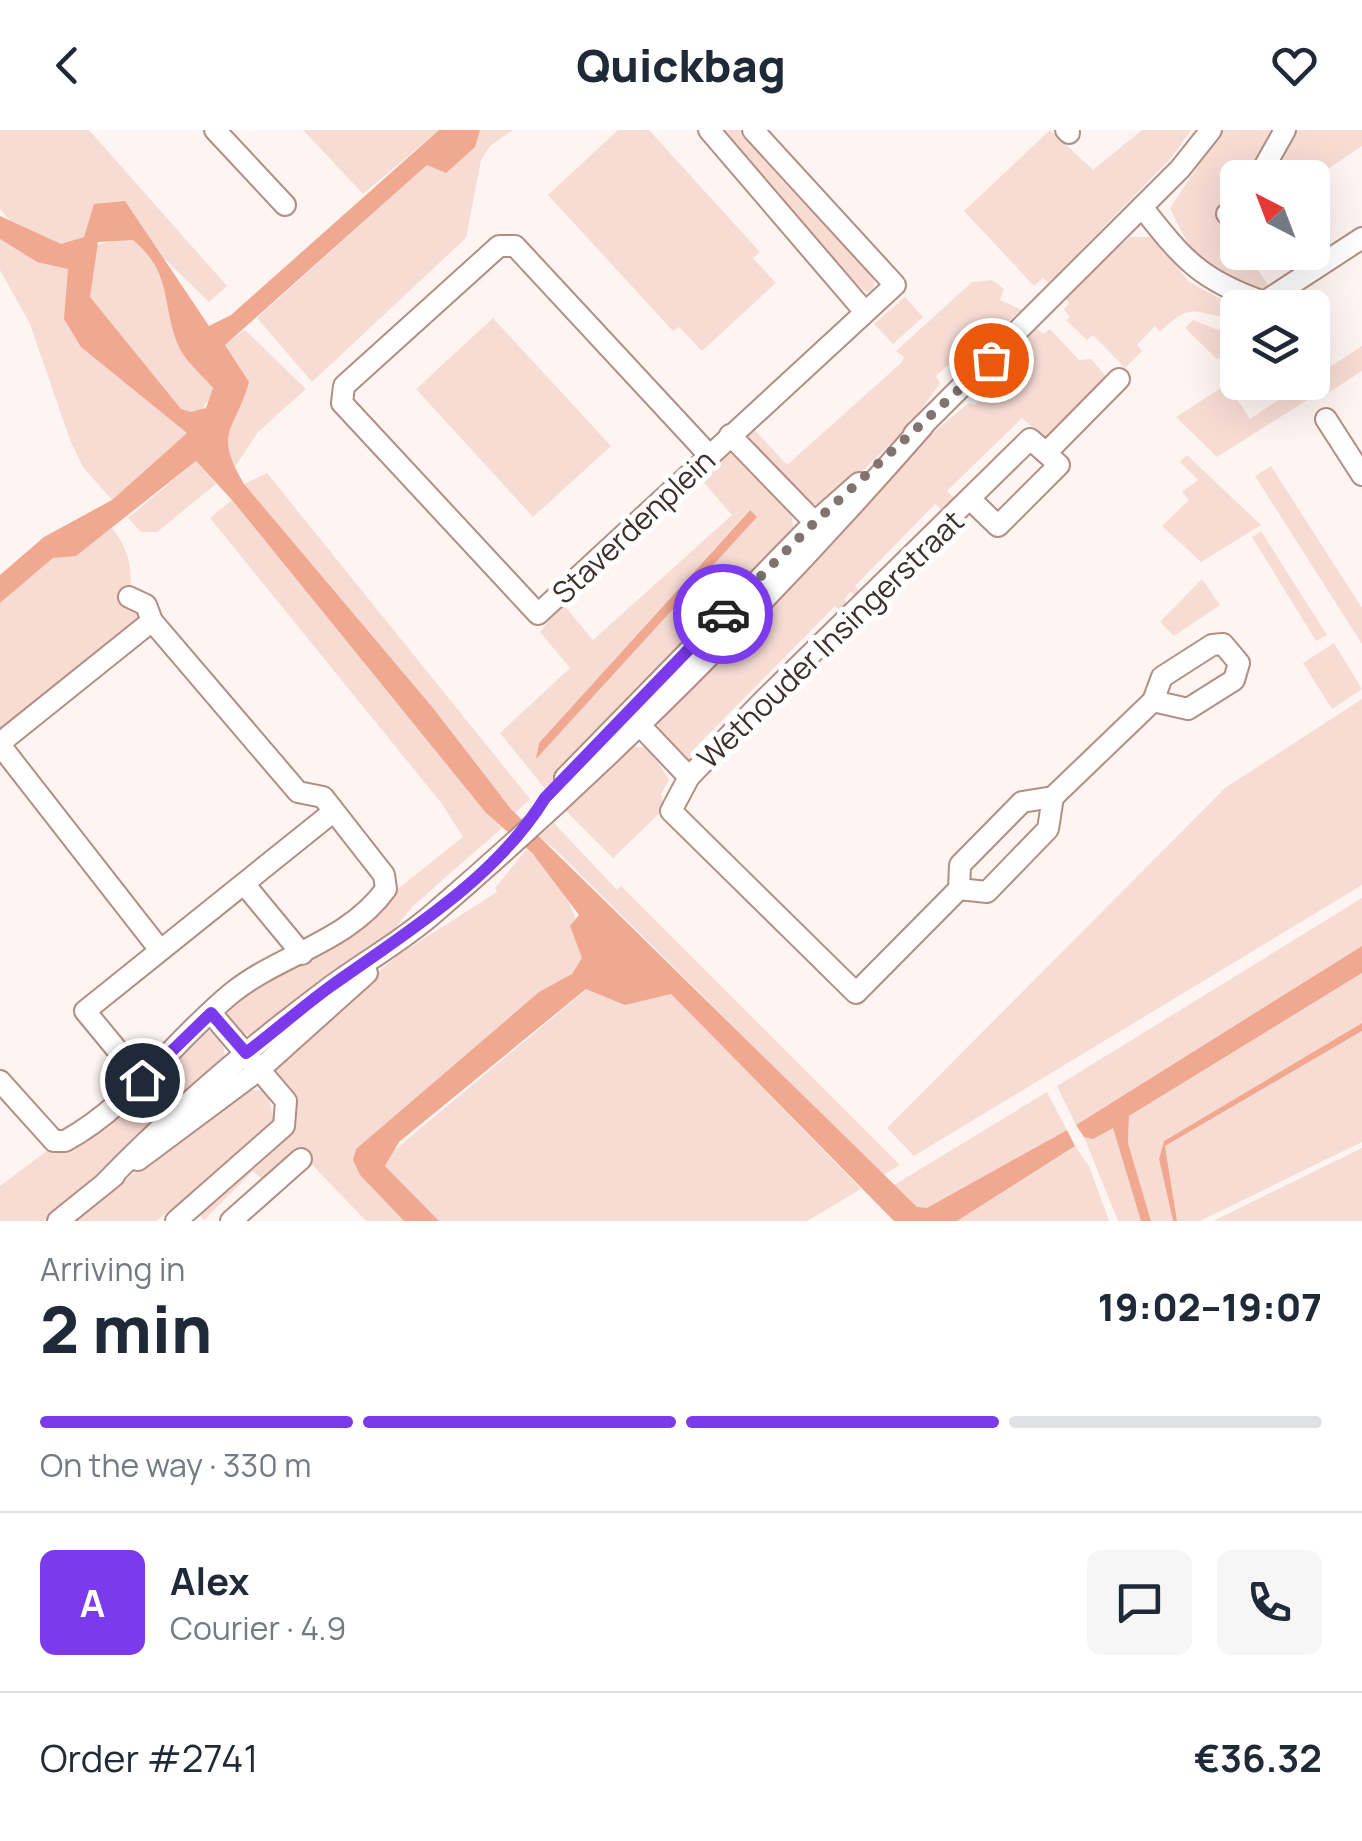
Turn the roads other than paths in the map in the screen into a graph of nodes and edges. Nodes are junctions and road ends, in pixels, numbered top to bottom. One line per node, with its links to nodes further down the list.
1 (215, 130): 7 (street)
2 (709, 130): 10 (street)
3 (753, 130): 10 (street, Staverdenplein)
4 (1211, 130): 8 (street)
5 (1285, 130): 6 (street)
6 (1268, 160)
7 (283, 207)
8 (1142, 207): 9 (street); 18 (street)
9 (1362, 238)
10 (866, 312): 13 (street, Staverdenplein)
11 (1119, 379): 14 (street, Wethouder Insingerstraat)
12 (1326, 419): 16 (street)
13 (730, 436): 15 (street, Staverdenplein); 18 (street, Staverdenplein)
14 (1046, 453): 17 (street, Wethouder Insingerstraat); 17 (street, Wethouder Insingerstraat)
15 (709, 455): 15 (street, Staverdenplein)
16 (1362, 475)
17 (971, 500): 24 (street, Wethouder Insingerstraat)
18 (821, 529): 22 (street)
19 (129, 597): 20 (street)
20 (152, 621): 23 (street); 26 (street)
21 (1153, 701): 25 (street)
22 (634, 718): 24 (street, Wethouder Insingerstraat); 32 (street)
23 (0, 744): 29 (street)
24 (689, 777): 28 (street, Wethouder Insingerstraat)
25 (1053, 797): 28 (street); 28 (street)
26 (333, 812): 27 (street); 30 (street)
27 (244, 886): 29 (street); 30 (street)
28 (959, 888)
29 (160, 950): 33 (street)
30 (302, 954): 31 (street)
31 (211, 1013): 32 (street); 33 (street)
32 (253, 1061): 36 (street); 37 (street)
33 (142, 1080): 34 (street)
34 (0, 1081)
35 (301, 1158): 38 (street)
36 (174, 1220)
37 (58, 1221)
38 (231, 1221)

